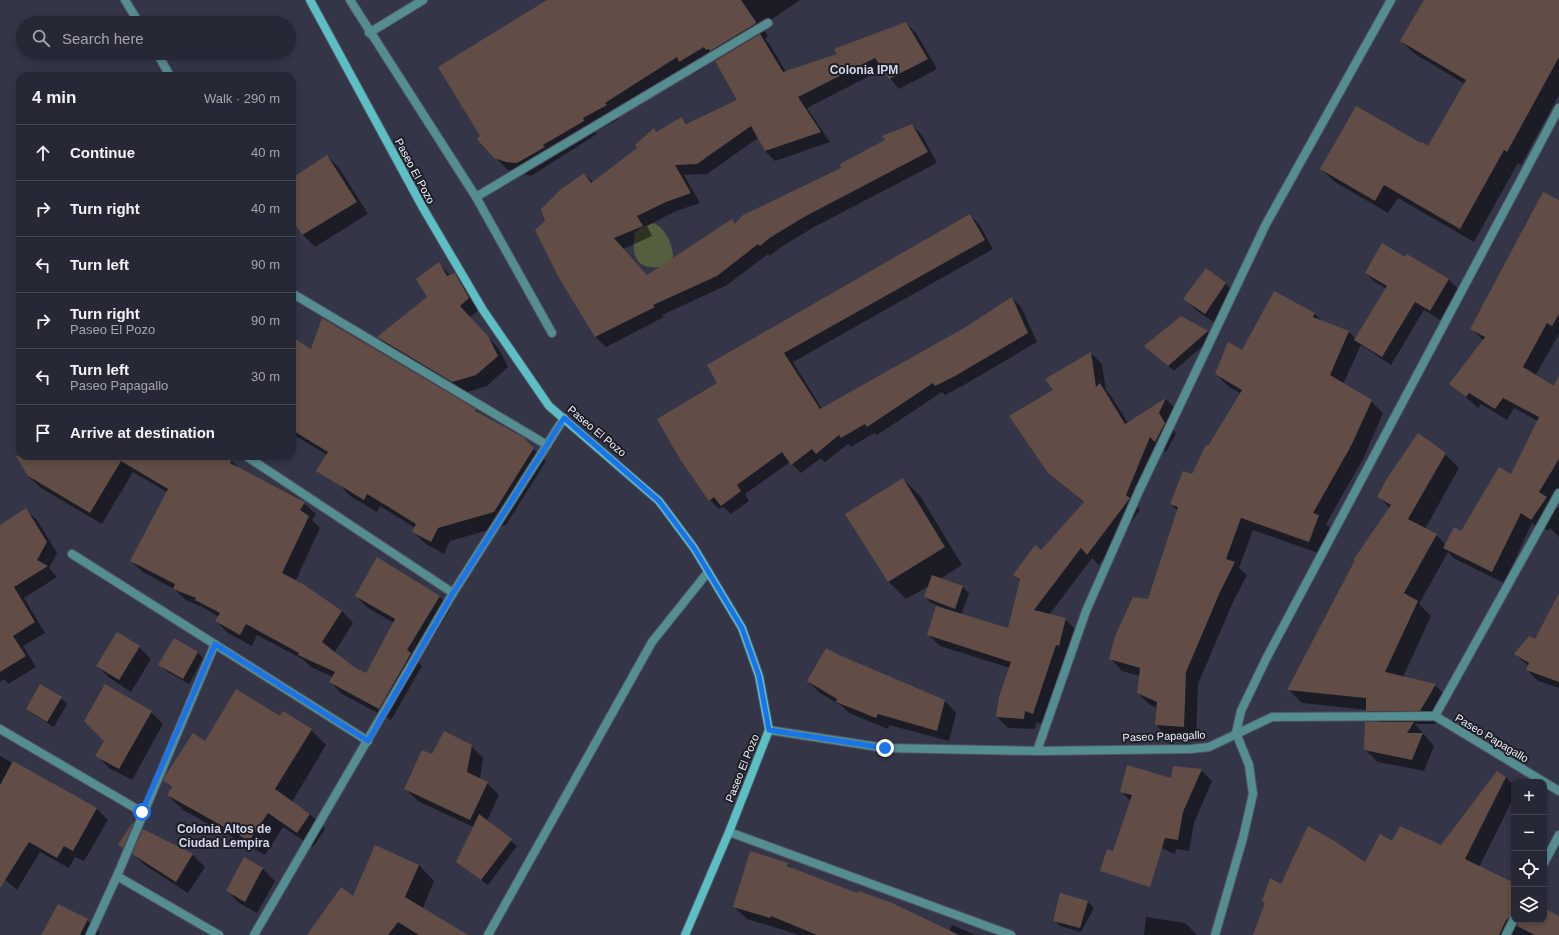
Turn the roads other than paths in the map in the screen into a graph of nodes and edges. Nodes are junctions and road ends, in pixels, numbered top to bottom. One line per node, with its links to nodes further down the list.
1 (126, 0): 6 (street)
2 (310, 0): 15 (street, Paseo El Pozo)
3 (350, 0): 8 (street)
4 (423, 0): 8 (street)
5 (1391, 0): 28 (street)
6 (135, 16)
7 (768, 23): 12 (street)
8 (369, 32): 12 (street)
9 (161, 60): 10 (street)
10 (168, 72)
11 (1559, 108): 26 (street)
12 (476, 197): 14 (street)
13 (296, 295): 16 (street)
14 (552, 333)
15 (564, 418): 16 (street); 20 (street, Paseo El Pozo)
16 (547, 445): 21 (street)
17 (252, 460): 21 (street)
18 (1559, 493): 23 (street)
19 (72, 554): 22 (street)
20 (708, 572): 25 (street, Paseo El Pozo); 39 (street)
21 (453, 593): 27 (street)
22 (215, 644): 27 (street); 30 (street)
23 (1435, 716): 26 (street, Paseo Papagallo); 29 (street, Paseo Papagallo)
24 (0, 729): 30 (street)
25 (769, 730): 28 (street, Paseo Papagallo); 31 (street, Paseo El Pozo)
26 (1236, 733): 28 (street, Paseo Papagallo); 42 (street)
27 (368, 741): 38 (street)
28 (1037, 750)
29 (1559, 791)
30 (142, 812): 34 (street)
31 (729, 832): 40 (street, Paseo El Pozo); 41 (street)
32 (1559, 835): 33 (street)
33 (1547, 857)
34 (117, 876): 36 (street); 37 (street)
35 (1512, 923): 43 (street)
36 (90, 935)
37 (218, 935)
38 (254, 935)
39 (488, 935)
40 (685, 935)
41 (1011, 935)
42 (1215, 935)
43 (1506, 935)

